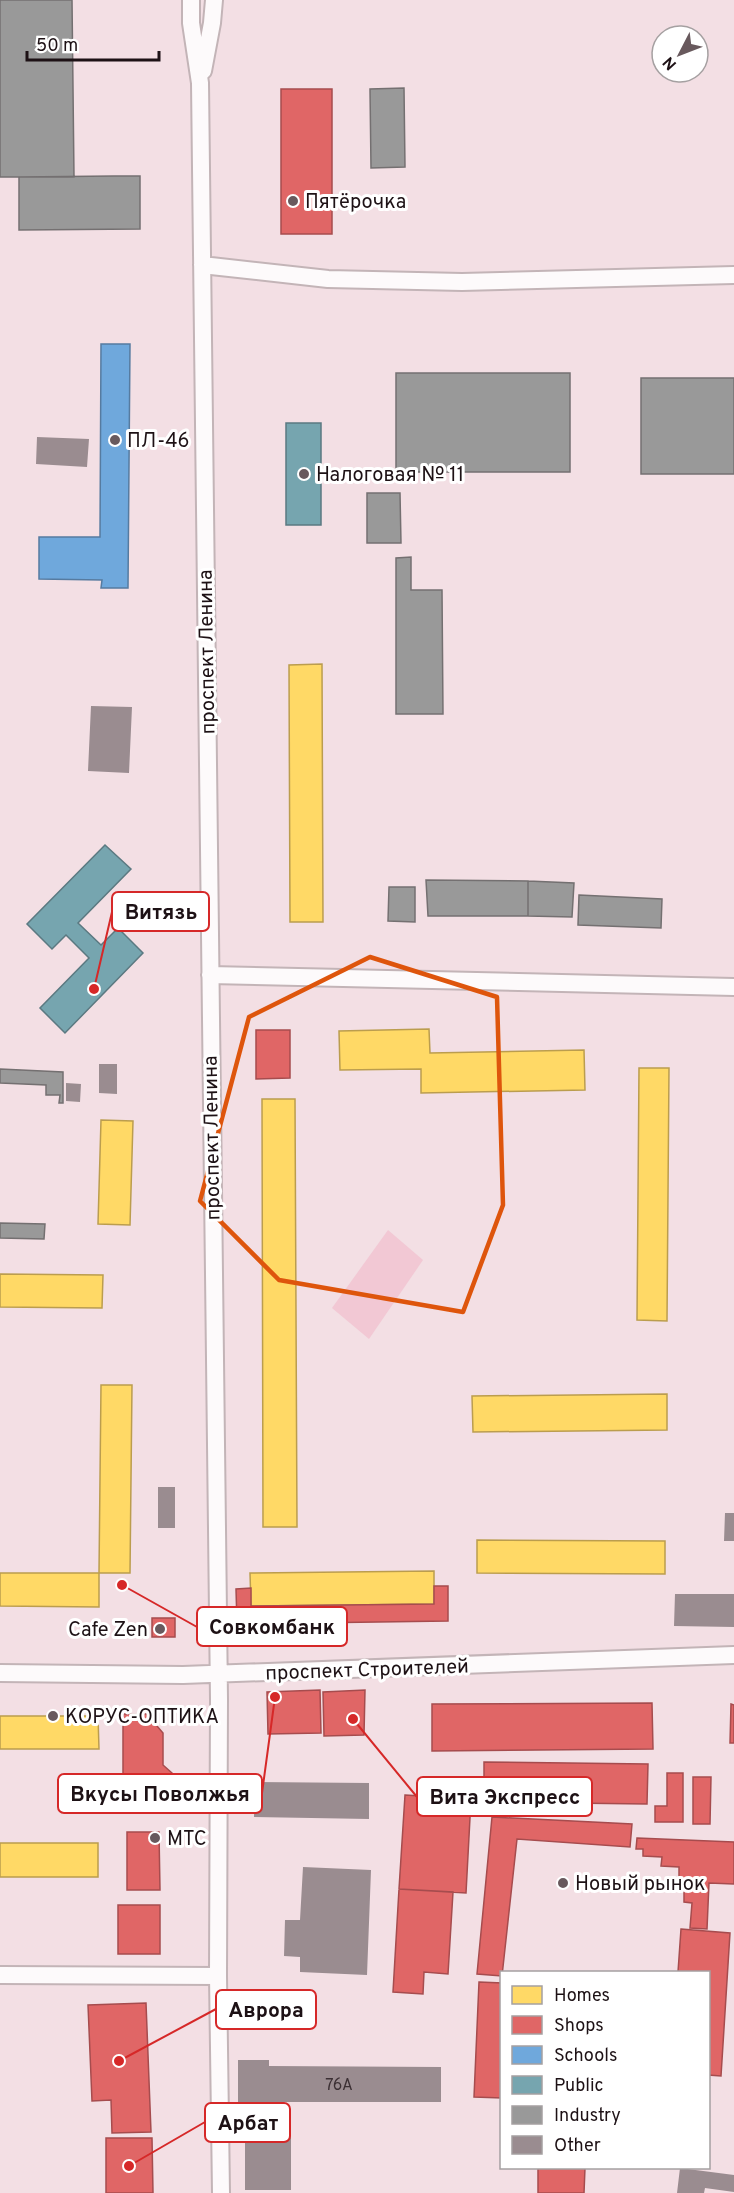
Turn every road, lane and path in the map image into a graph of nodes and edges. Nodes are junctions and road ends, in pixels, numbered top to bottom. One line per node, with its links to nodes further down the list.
1 (191, 0): 3 (street, проспект Ленина)
2 (214, 0): 3 (street, проспект Ленина)
3 (200, 83): 4 (street, проспект Ленина)
4 (202, 265): 5 (street); 6 (street, проспект Ленина)
5 (734, 275)
6 (210, 975): 7 (street); 10 (street, проспект Ленина)
7 (734, 987)
8 (734, 1655): 10 (street, проспект Строителей)
9 (0, 1673): 10 (street, проспект Строителей)
10 (218, 1674): 12 (street, проспект Ленина)
11 (0, 1975): 12 (street)
12 (218, 1976): 13 (street, проспект Ленина)
13 (221, 2193)

